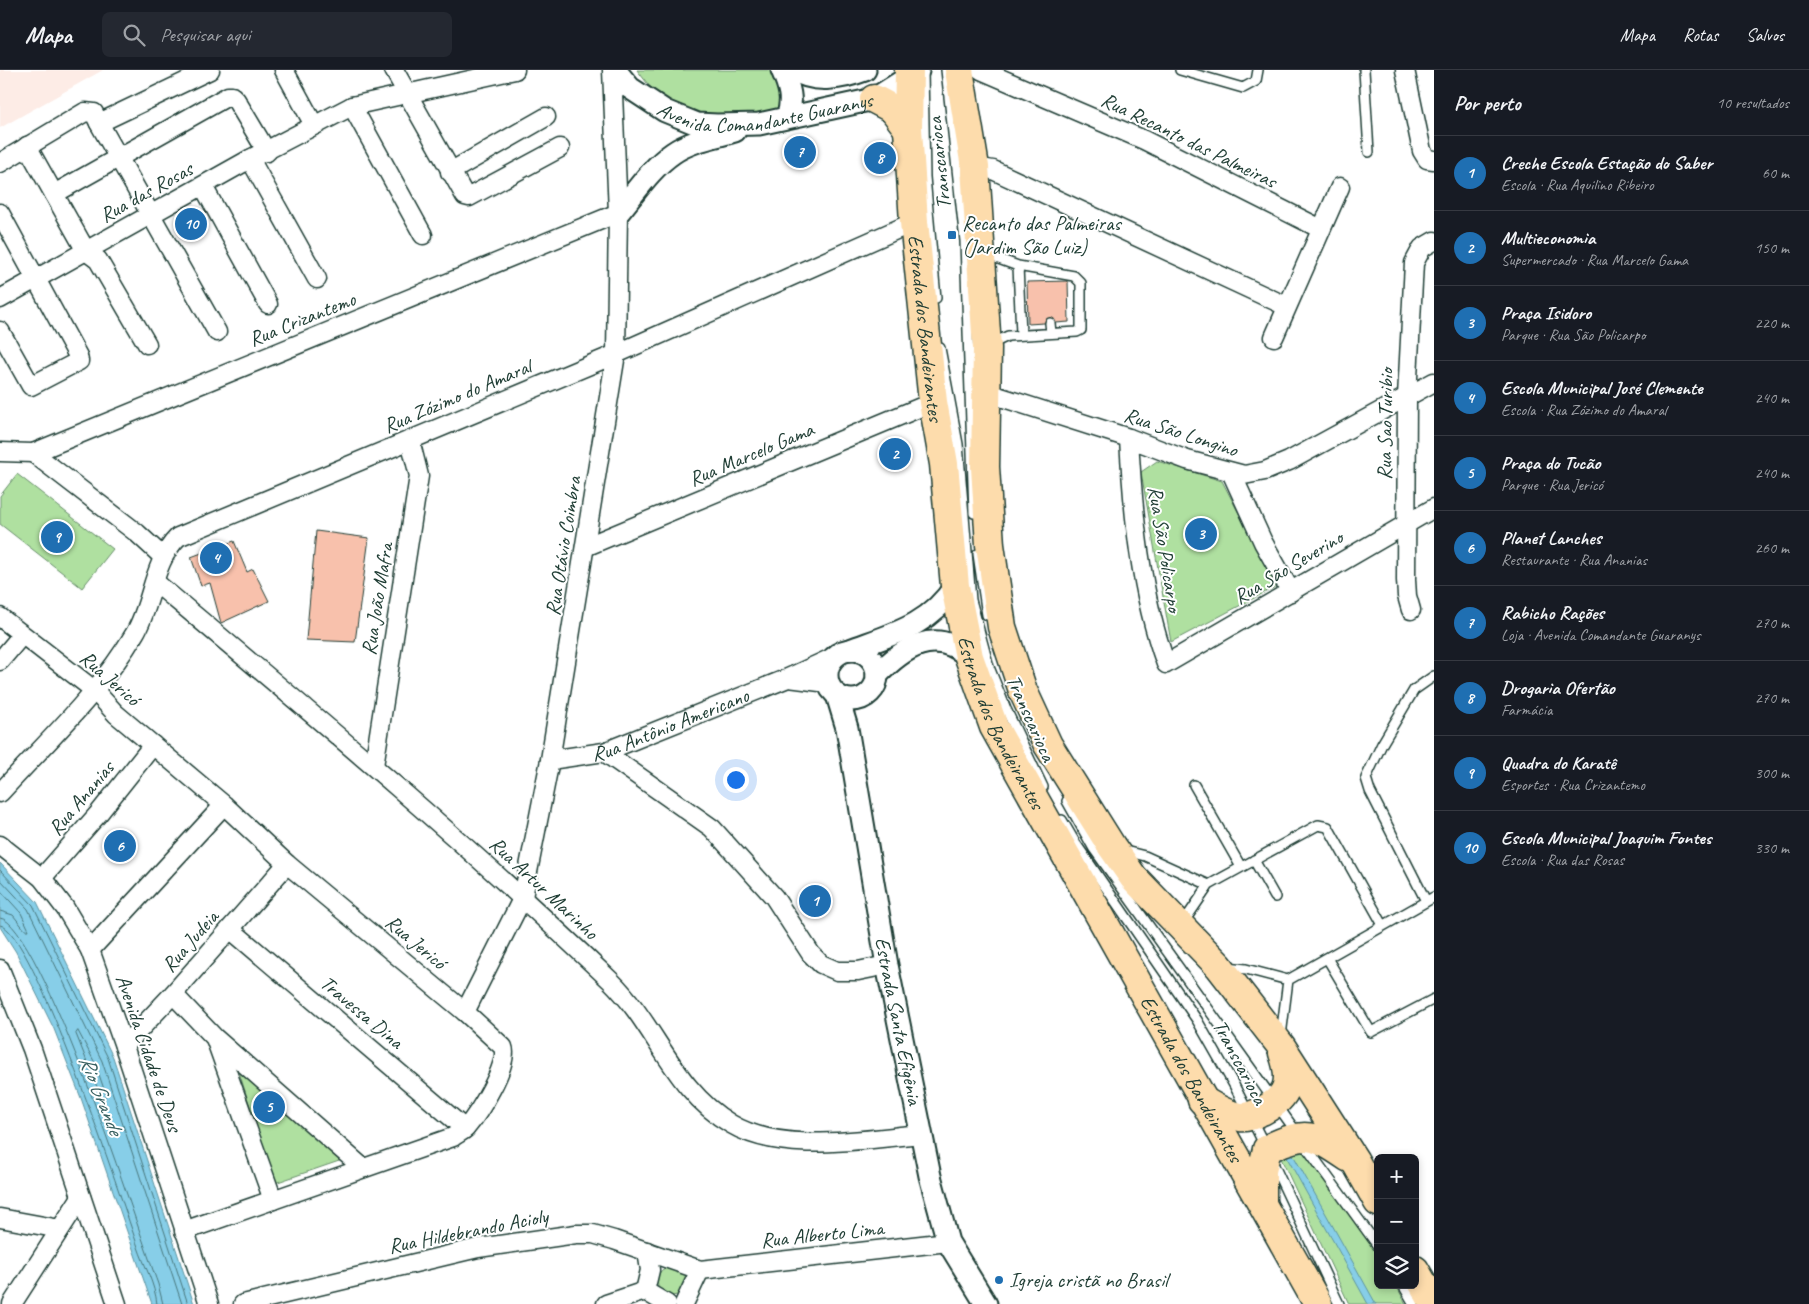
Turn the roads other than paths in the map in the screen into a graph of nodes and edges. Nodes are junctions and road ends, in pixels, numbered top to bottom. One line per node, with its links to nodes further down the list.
1 (210, 70): 24 (street)
2 (284, 70): 26 (street)
3 (394, 70): 18 (street)
4 (515, 70): 18 (street, Rua das Rosas)
5 (613, 70): 25 (street, Avenida Comandante Guaranys); 42 (street, Rua Otávio Coimbra)
6 (782, 70): 23 (street)
7 (794, 70): 17 (street)
8 (865, 70): 17 (street)
9 (946, 70): 80 (lane, Transcarioca)
10 (959, 70): 36 (main road, Estrada dos Bandeirantes)
11 (981, 70): 45 (street, Rua Recanto das Palmeiras)
12 (1180, 70): 13 (lane)
13 (1258, 70)
14 (1364, 70): 31 (lane)
15 (1405, 70): 33 (street)
16 (915, 72): 19 (street, Avenida Comandante Guaranys); 27 (main road, Estrada dos Bandeirantes); 58 (lane, Transcarioca)
17 (823, 77): 21 (street)
18 (409, 95): 20 (street, Rua das Rosas); 37 (street)
19 (874, 99): 21 (street, Avenida Comandante Guaranys); 27 (main road)
20 (352, 106): 26 (street, Rua das Rosas); 46 (street)
21 (835, 108): 23 (street, Avenida Comandante Guaranys)
22 (546, 117): 37 (street)
23 (788, 117): 25 (street, Avenida Comandante Guaranys)
24 (99, 123): 28 (street); 32 (street)
25 (760, 124): 42 (street)
26 (314, 125): 30 (street, Rua das Rosas)
27 (908, 128): 44 (main road, Estrada dos Bandeirantes)
28 (27, 146): 35 (street); 40 (street)
29 (560, 148): 37 (street)
30 (267, 152): 32 (street); 34 (street, Rua das Rosas)
31 (1369, 152)
32 (119, 158): 40 (street); 43 (street)
33 (1430, 158)
34 (250, 159): 38 (street, Rua das Rosas); 52 (street)
35 (0, 164)
36 (975, 167): 49 (main road, Estrada dos Bandeirantes); 57 (street)
37 (450, 172)
38 (203, 186): 43 (street, Rua das Rosas); 56 (street)
39 (1340, 187): 45 (street)
40 (54, 194): 48 (street)
41 (0, 213): 53 (street)
42 (618, 213): 68 (street, Rua Otávio Coimbra); 76 (street, Rua Crizantemo)
43 (150, 215): 48 (street, Rua das Rosas); 61 (street)
44 (914, 222): 68 (street, Rua Zózimo do Amaral); 72 (main road, Estrada dos Bandeirantes)
45 (1321, 229): 57 (street)
46 (423, 235)
47 (1431, 242): 71 (street, Rua Sao Turibio)
48 (86, 251): 53 (street, Rua das Rosas); 66 (street)
49 (980, 251): 50 (lane); 67 (main road, Estrada dos Bandeirantes)
50 (1018, 266): 51 (lane); 63 (lane)
51 (1047, 270): 54 (lane); 62 (lane)
52 (316, 279)
53 (36, 280): 55 (street, Rua das Rosas); 60 (street)
54 (1048, 282)
55 (0, 299)
56 (268, 304)
57 (1286, 306): 64 (street)
58 (937, 310)
59 (1050, 323): 62 (lane)
60 (0, 331)
61 (217, 332)
62 (1051, 333): 63 (lane)
63 (1021, 334): 67 (lane)
64 (1274, 337)
65 (939, 338): 109 (lane, Transcarioca)
66 (148, 344)
67 (987, 348): 70 (main road, Estrada dos Bandeirantes)
68 (616, 354): 74 (street, Rua Zózimo do Amaral); 82 (street, Rua Otávio Coimbra)
69 (1434, 382): 71 (street, Rua São Longino)
70 (988, 393): 73 (street, Rua São Longino); 113 (main road, Estrada dos Bandeirantes)
71 (1407, 397): 77 (street, Rua São Longino); 79 (street, Rua Sao Turibio)
72 (933, 402): 82 (street, Rua Marcelo Gama); 85 (main road, Estrada dos Bandeirantes)
73 (1129, 438): 77 (street, Rua São Longino); 94 (street, Rua São Policarpo)
74 (410, 440): 83 (street, Rua Zózimo do Amaral); 105 (street, Rua João Mafra)
75 (0, 452): 76 (street, Rua Crizantemo)
76 (33, 453): 83 (street)
77 (1231, 472): 86 (street)
78 (1434, 508): 79 (street, Rua São Severino)
79 (1407, 522): 86 (street, Rua São Severino); 87 (street, Rua Sao Turibio)
80 (975, 524)
81 (977, 542): 89 (lane)
82 (586, 547): 104 (street, Rua Otávio Coimbra)
83 (162, 556): 84 (street, Rua Zózimo do Amaral)
84 (155, 582): 99 (street, Rua Zózimo do Amaral); 105 (street, Rua Artur Marinho)
85 (955, 586): 91 (street, Rua Antônio Americano); 92 (main road, Estrada dos Bandeirantes)
86 (1290, 592): 94 (street, Rua São Severino)
87 (1411, 610)
88 (0, 618): 90 (street, Rua Jericó)
89 (990, 629)
90 (22, 635): 93 (street); 99 (street, Rua Jericó)
91 (843, 653): 95 (street); 97 (street, Rua Antônio Americano); 98 (street)
92 (969, 657): 95 (street); 137 (main road, Estrada dos Bandeirantes)
93 (0, 661)
94 (1166, 664)
95 (877, 675): 100 (street)
96 (1434, 676): 121 (lane)
97 (788, 678): 98 (street, Rua Antônio Americano); 103 (street, Rua Antônio Americano)
98 (832, 689): 100 (street); 101 (street, Estrada Santa Efigênia)
99 (94, 690): 102 (street, Rua Jericó); 107 (street, Rua Zózimo do Amaral)
100 (866, 696): 101 (street)
101 (847, 728): 127 (street, Estrada Santa Efigênia)
102 (153, 745): 110 (street, Rua Jericó); 117 (street, Rua Ananias)
103 (604, 752): 104 (street, Rua Antônio Americano); 127 (street)
104 (550, 760): 120 (street, Rua Otávio Coimbra)
105 (374, 766): 120 (street, Rua Artur Marinho)
106 (1194, 785): 116 (lane)
107 (0, 793)
108 (1064, 794): 138 (lane, Transcarioca)
109 (1048, 796)
110 (224, 805): 115 (street, Rua Jericó); 125 (street)
111 (1057, 812): 139 (lane, Transcarioca)
112 (0, 845): 117 (street, Avenida Cidade de Deus)
113 (1112, 847): 118 (lane); 123 (main road, Estrada dos Bandeirantes)
114 (1254, 860): 116 (lane); 119 (lane); 122 (lane)
115 (287, 864): 124 (street, Rua Judeia); 133 (street, Rua Jericó)
116 (1241, 867): 118 (lane)
117 (42, 878): 125 (street, Avenida Cidade de Deus)
118 (1209, 885): 123 (lane)
119 (1275, 896)
120 (523, 897): 133 (street, Rua Otávio Coimbra); 141 (street, Rua Artur Marinho)
121 (1430, 899): 122 (lane)
122 (1383, 925): 126 (lane)
123 (1180, 926): 128 (main road, Estrada dos Bandeirantes)
124 (230, 929): 131 (street, Rua Judeia); 140 (street, Travessa Dina)
125 (90, 950): 135 (street, Avenida Cidade de Deus)
126 (1327, 958): 130 (lane); 132 (lane)
127 (887, 965): 141 (street, Estrada Santa Efigênia)
128 (1219, 966): 130 (lane); 136 (main road, Estrada dos Bandeirantes)
129 (0, 969): 146 (street)
130 (1288, 980): 136 (lane)
131 (173, 994): 134 (street); 135 (street, Rua Judeia)
132 (1434, 999)
133 (465, 1012): 140 (street, Rua Jericó)
134 (215, 1038): 145 (street); 148 (street)
135 (124, 1046): 152 (street, Avenida Cidade de Deus)
136 (1281, 1046): 138 (main road); 144 (main road, Estrada dos Bandeirantes)
137 (1202, 1100): 139 (main road); 149 (main road, Estrada dos Bandeirantes)
138 (1275, 1103): 139 (main road); 142 (lane, Transcarioca)
139 (1249, 1117): 143 (lane, Transcarioca)
140 (465, 1129): 145 (street, Rua Jericó)
141 (921, 1134): 153 (street, Estrada Santa Efigênia)
142 (1299, 1136): 143 (main road); 144 (main road); 154 (lane, Transcarioca)
143 (1267, 1149): 149 (main road); 170 (lane, Transcarioca)
144 (1355, 1161): 147 (main road, Estrada dos Bandeirantes)
145 (363, 1168): 148 (street, Rua Jericó)
146 (81, 1197): 151 (street); 162 (street)
147 (1376, 1199)
148 (273, 1200): 152 (street, Rua Jericó)
149 (1262, 1205): 169 (main road, Estrada dos Bandeirantes)
150 (0, 1218): 151 (street)
151 (60, 1229): 161 (street)
152 (184, 1231): 163 (street, Avenida Cidade de Deus)
153 (948, 1242): 156 (street, Rua Alberto Lima); 168 (street, Estrada Santa Efigênia)
154 (1377, 1244)
155 (647, 1251): 156 (street, Rua Hildebrando Acioly); 159 (street); 164 (street, Rua Hildebrando Acioly)
156 (700, 1270): 167 (street)
157 (1419, 1277): 160 (main road)
158 (1405, 1289): 171 (lane)
159 (645, 1291): 165 (street); 166 (street)
160 (1434, 1303)
161 (12, 1304)
162 (117, 1304)
163 (209, 1304)
164 (243, 1304)
165 (606, 1304)
166 (667, 1304)
167 (684, 1304)
168 (986, 1304)
169 (1318, 1304)
170 (1339, 1304)
171 (1414, 1304)

